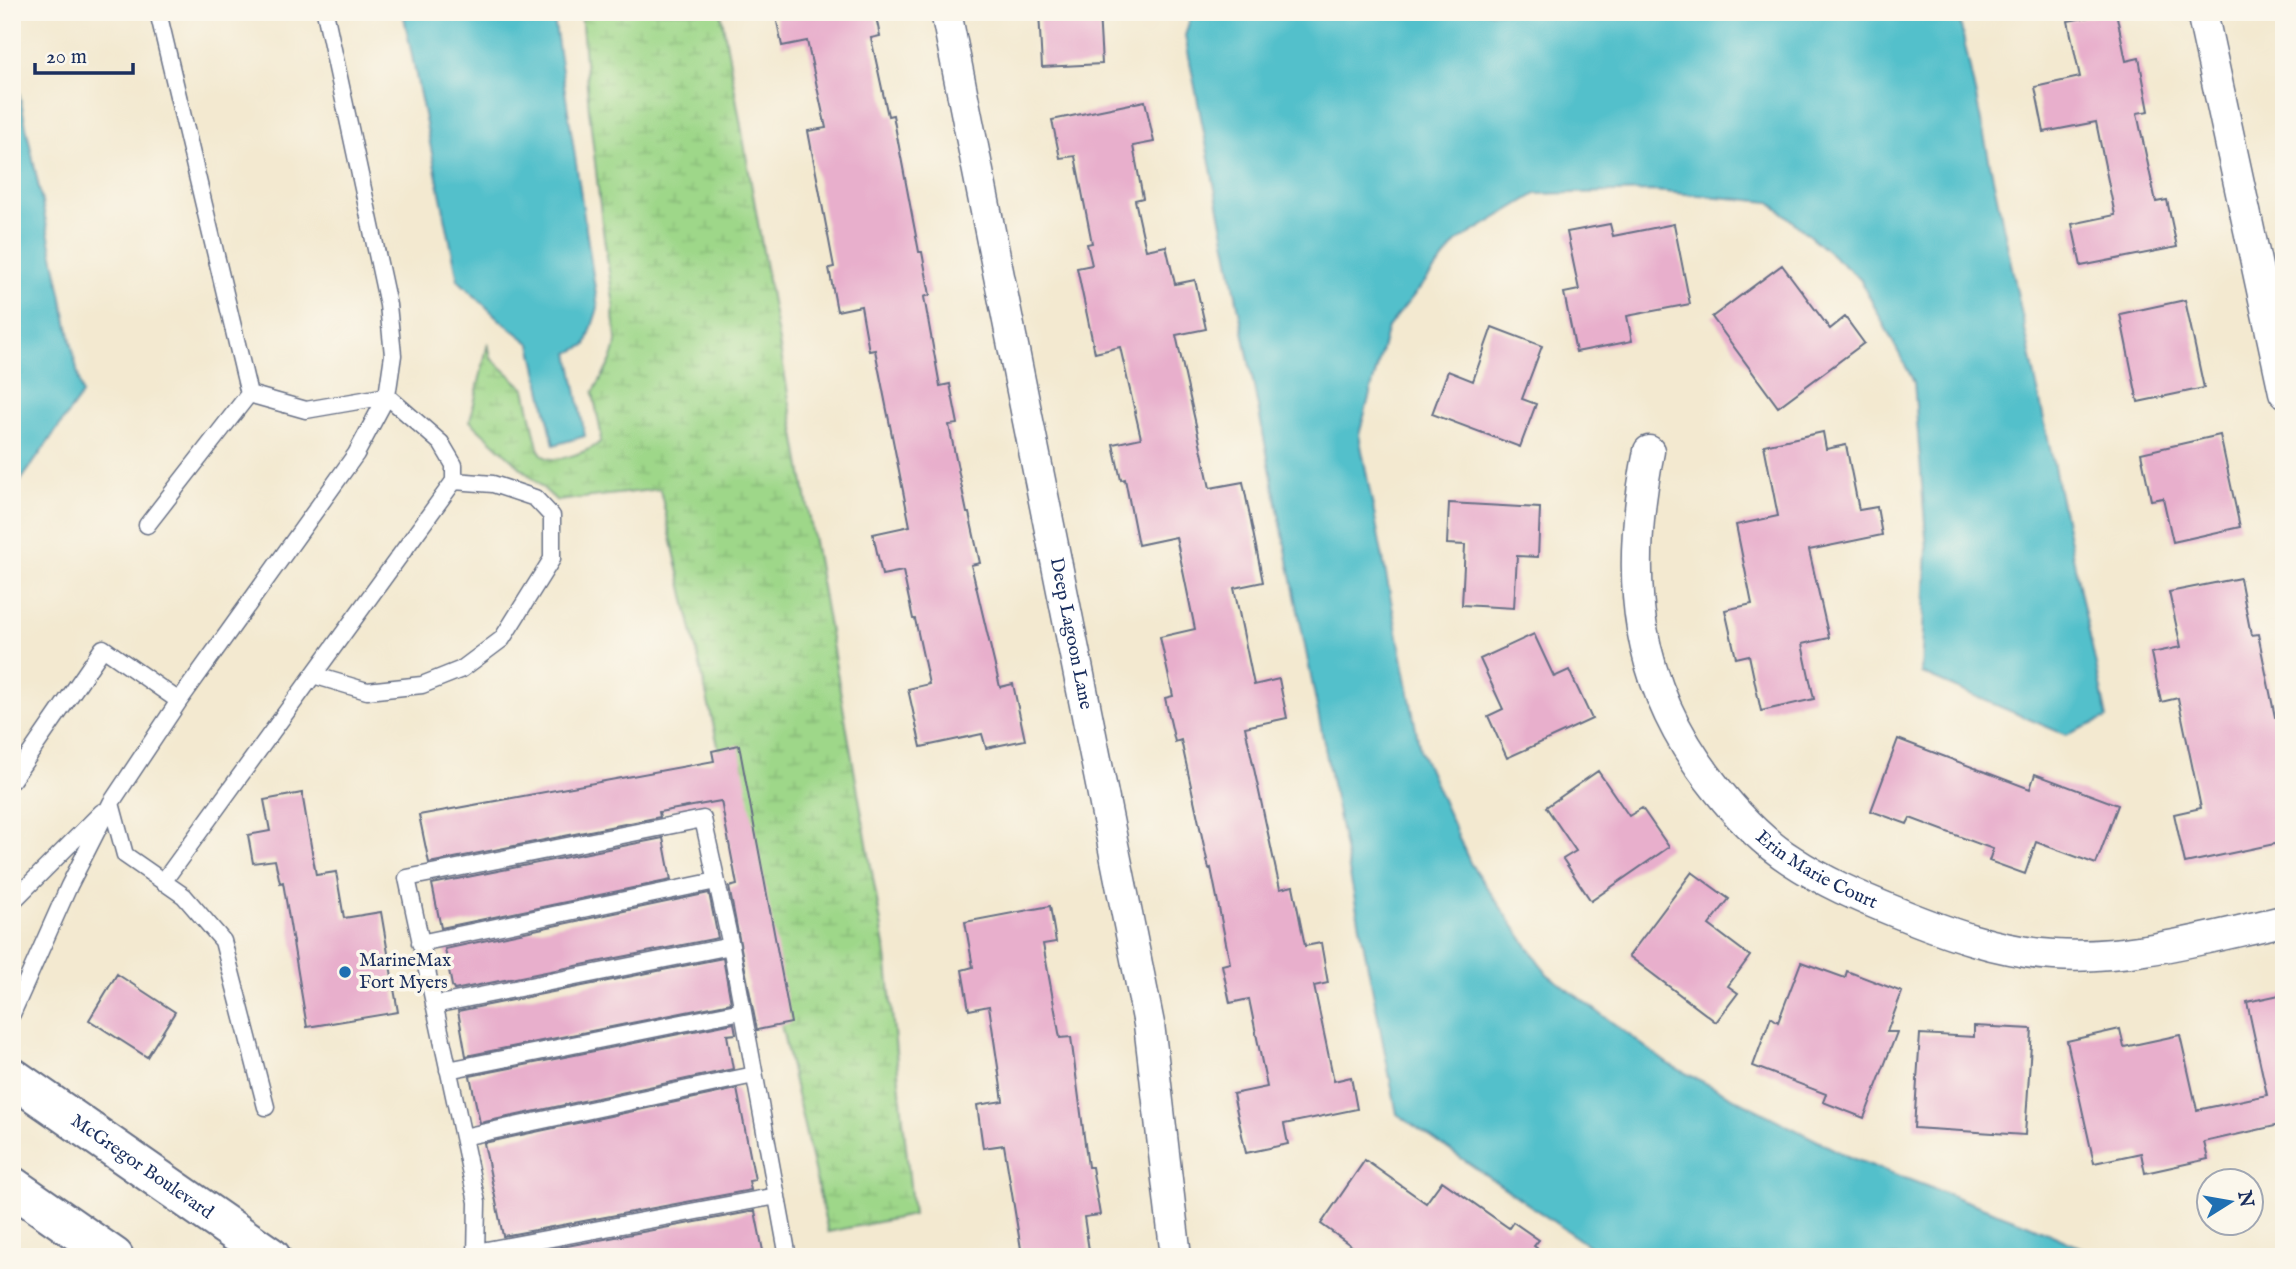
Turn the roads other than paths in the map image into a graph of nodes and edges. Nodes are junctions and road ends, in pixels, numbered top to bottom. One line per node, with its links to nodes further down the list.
1 (158, 12): 6 (lane)
2 (325, 12): 7 (lane)
3 (946, 12): 35 (street, Deep Lagoon Lane)
4 (2202, 12): 5 (street)
5 (2284, 392)
6 (249, 394): 7 (lane); 10 (lane)
7 (387, 396): 9 (lane); 12 (lane)
8 (1649, 451): 18 (street, Erin Marie Court)
9 (454, 481): 11 (lane); 11 (lane)
10 (147, 525)
11 (313, 675): 16 (lane)
12 (179, 701): 13 (lane); 14 (lane)
13 (12, 780)
14 (111, 803): 16 (lane); 17 (lane); 23 (lane)
15 (716, 881): 19 (lane); 19 (lane); 20 (lane)
16 (163, 882): 27 (lane)
17 (12, 902)
18 (2284, 921)
19 (420, 943): 21 (lane)
20 (730, 946): 21 (lane); 22 (lane)
21 (434, 1005): 24 (lane)
22 (742, 1011): 24 (lane); 25 (lane)
23 (12, 1014)
24 (448, 1070): 28 (lane)
25 (754, 1075): 28 (lane); 30 (lane)
26 (12, 1077): 33 (main road, McGregor Boulevard)
27 (266, 1107)
28 (463, 1137): 31 (lane)
29 (12, 1186): 32 (main road)
30 (777, 1196): 31 (lane); 34 (lane)
31 (476, 1254)
32 (114, 1257)
33 (271, 1257)
34 (788, 1257)
35 (1176, 1257)

